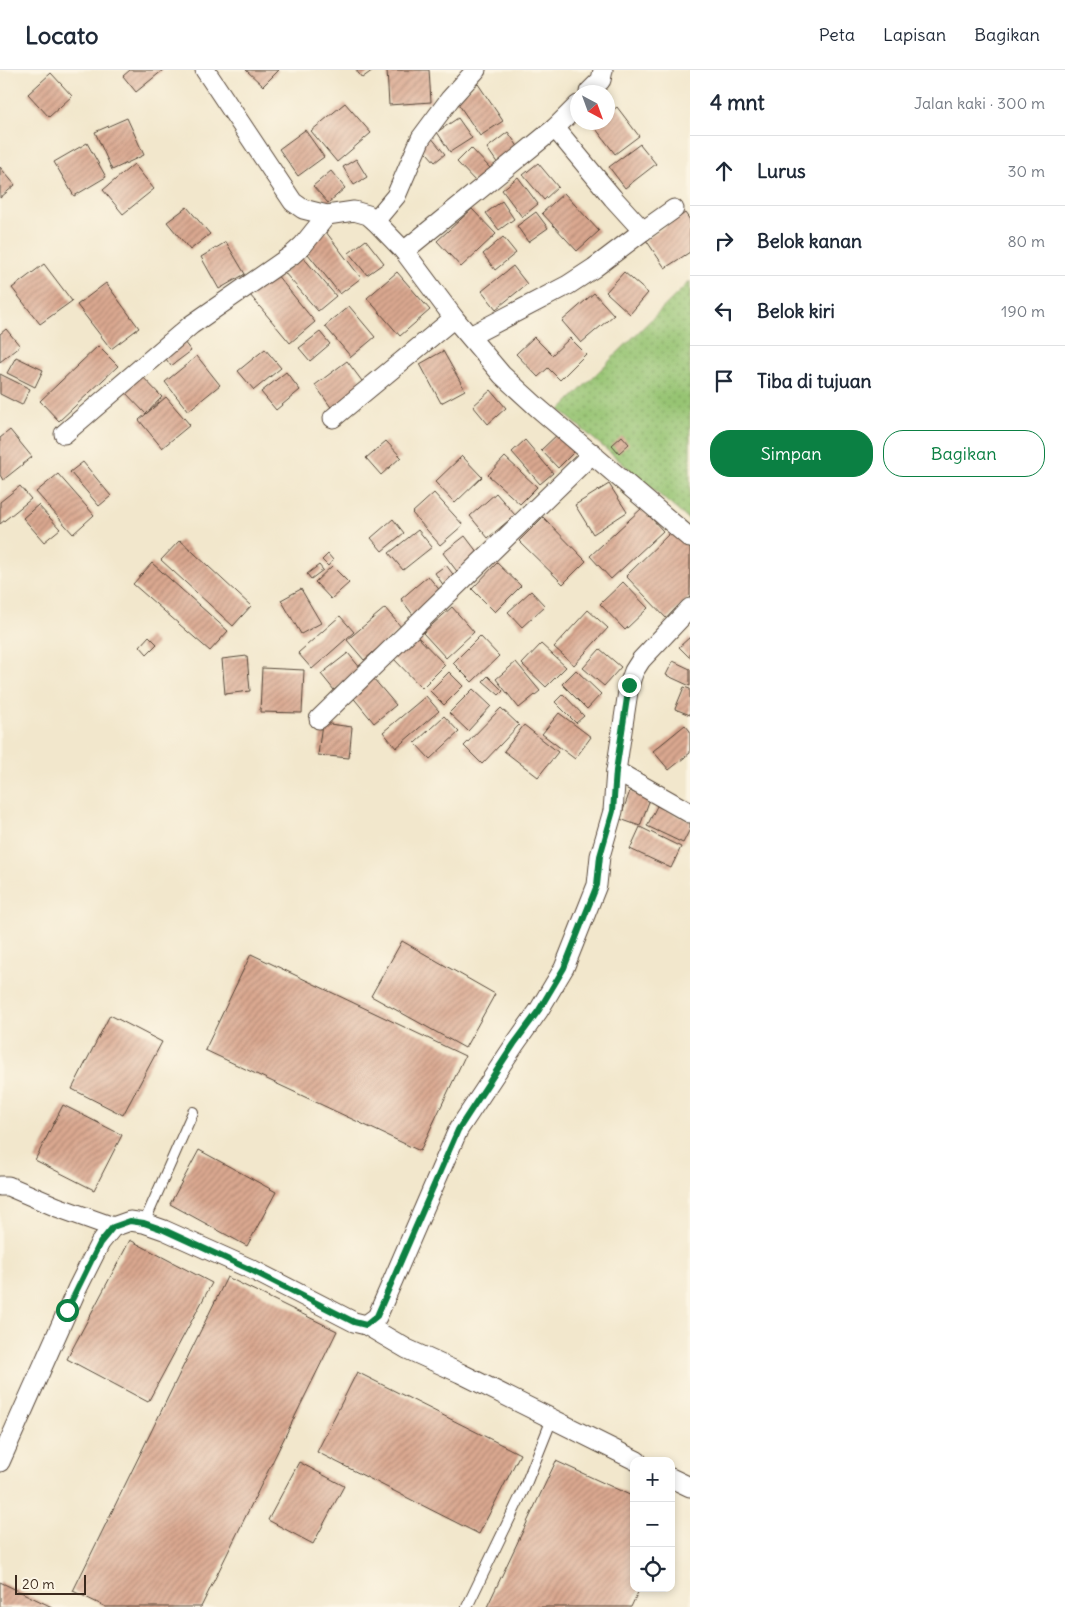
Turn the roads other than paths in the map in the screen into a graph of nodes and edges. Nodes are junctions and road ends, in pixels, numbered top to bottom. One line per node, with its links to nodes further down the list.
1 (205, 70): 8 (street)
2 (476, 70): 9 (street)
3 (604, 70): 4 (street)
4 (596, 85)
5 (570, 112): 6 (street)
6 (555, 128): 10 (street); 11 (street)
7 (674, 209): 10 (street)
8 (327, 215): 9 (street); 15 (street)
9 (375, 221): 11 (street)
10 (643, 230): 13 (street)
11 (404, 251): 12 (street)
12 (454, 318): 13 (street); 14 (street)
13 (470, 336): 16 (street)
14 (333, 418)
15 (64, 434)
16 (593, 453): 17 (street); 19 (street)
17 (690, 538)
18 (690, 608): 20 (street)
19 (319, 719)
20 (616, 771): 21 (street); 26 (street)
21 (690, 813)
22 (193, 1112): 24 (lane)
23 (0, 1186): 25 (street)
24 (144, 1223): 25 (street); 26 (street)
25 (113, 1227): 29 (street)
26 (366, 1325): 27 (street)
27 (552, 1419): 28 (street); 32 (lane)
28 (630, 1458)
29 (0, 1462)
30 (675, 1480): 31 (street)
31 (690, 1487)
32 (467, 1607)

